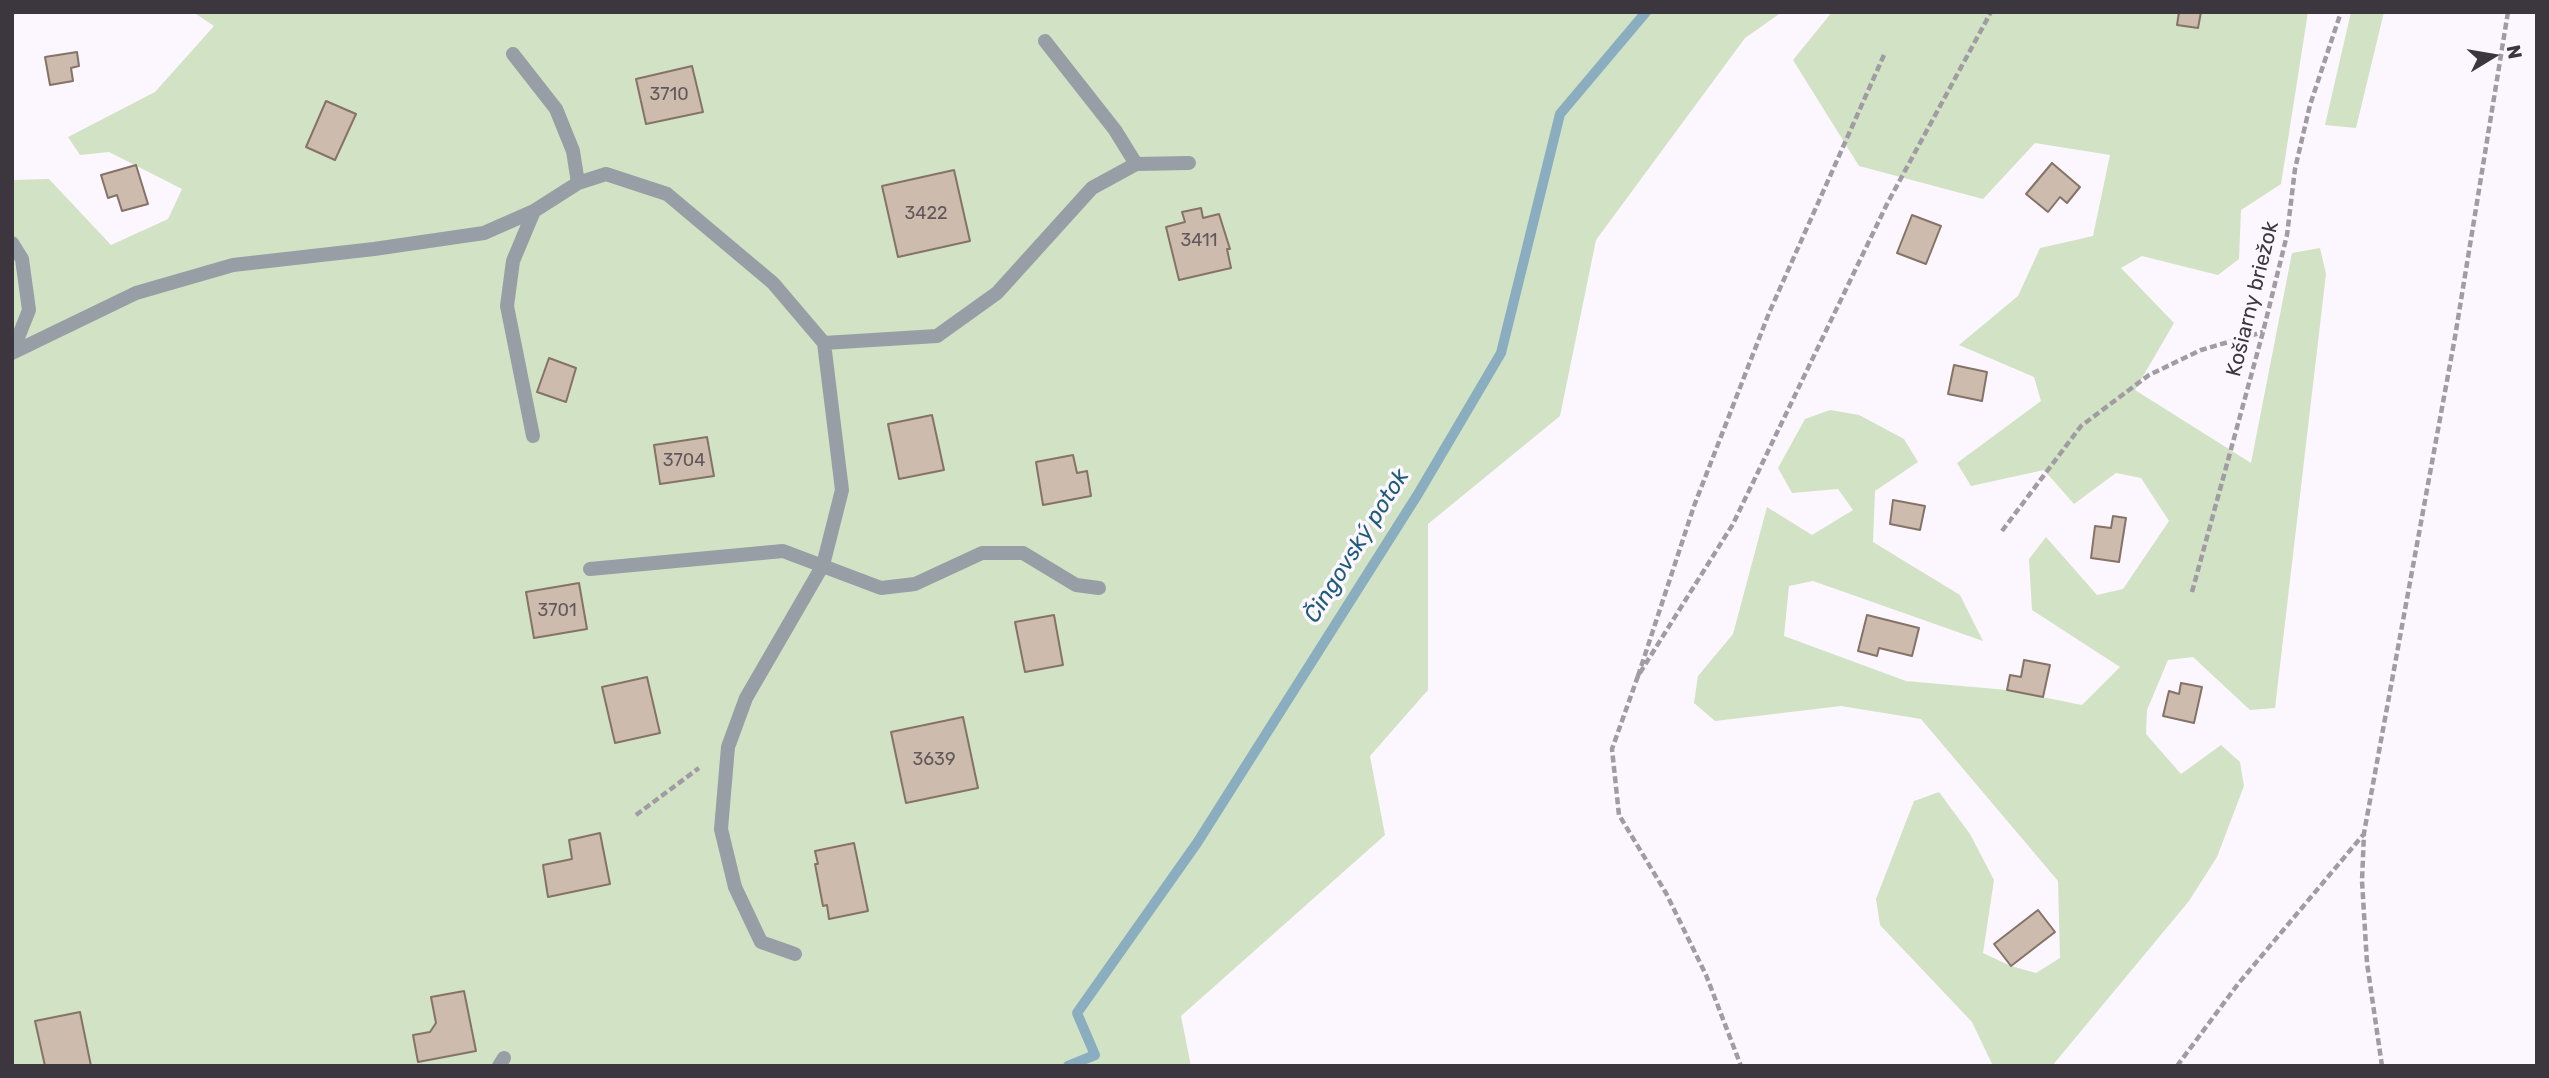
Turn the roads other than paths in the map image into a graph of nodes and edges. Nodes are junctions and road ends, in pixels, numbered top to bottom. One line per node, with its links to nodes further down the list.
1 (1045, 41): 4 (lane)
2 (513, 54): 5 (lane)
3 (1189, 163): 4 (lane)
4 (1136, 164): 8 (lane)
5 (578, 183): 6 (lane); 8 (lane)
6 (534, 211): 9 (lane); 10 (lane)
7 (12, 243): 9 (lane)
8 (824, 343): 11 (lane)
9 (13, 353)
10 (533, 436)
11 (823, 565): 12 (lane); 13 (lane); 14 (lane)
12 (590, 569)
13 (1099, 589)
14 (795, 954)

